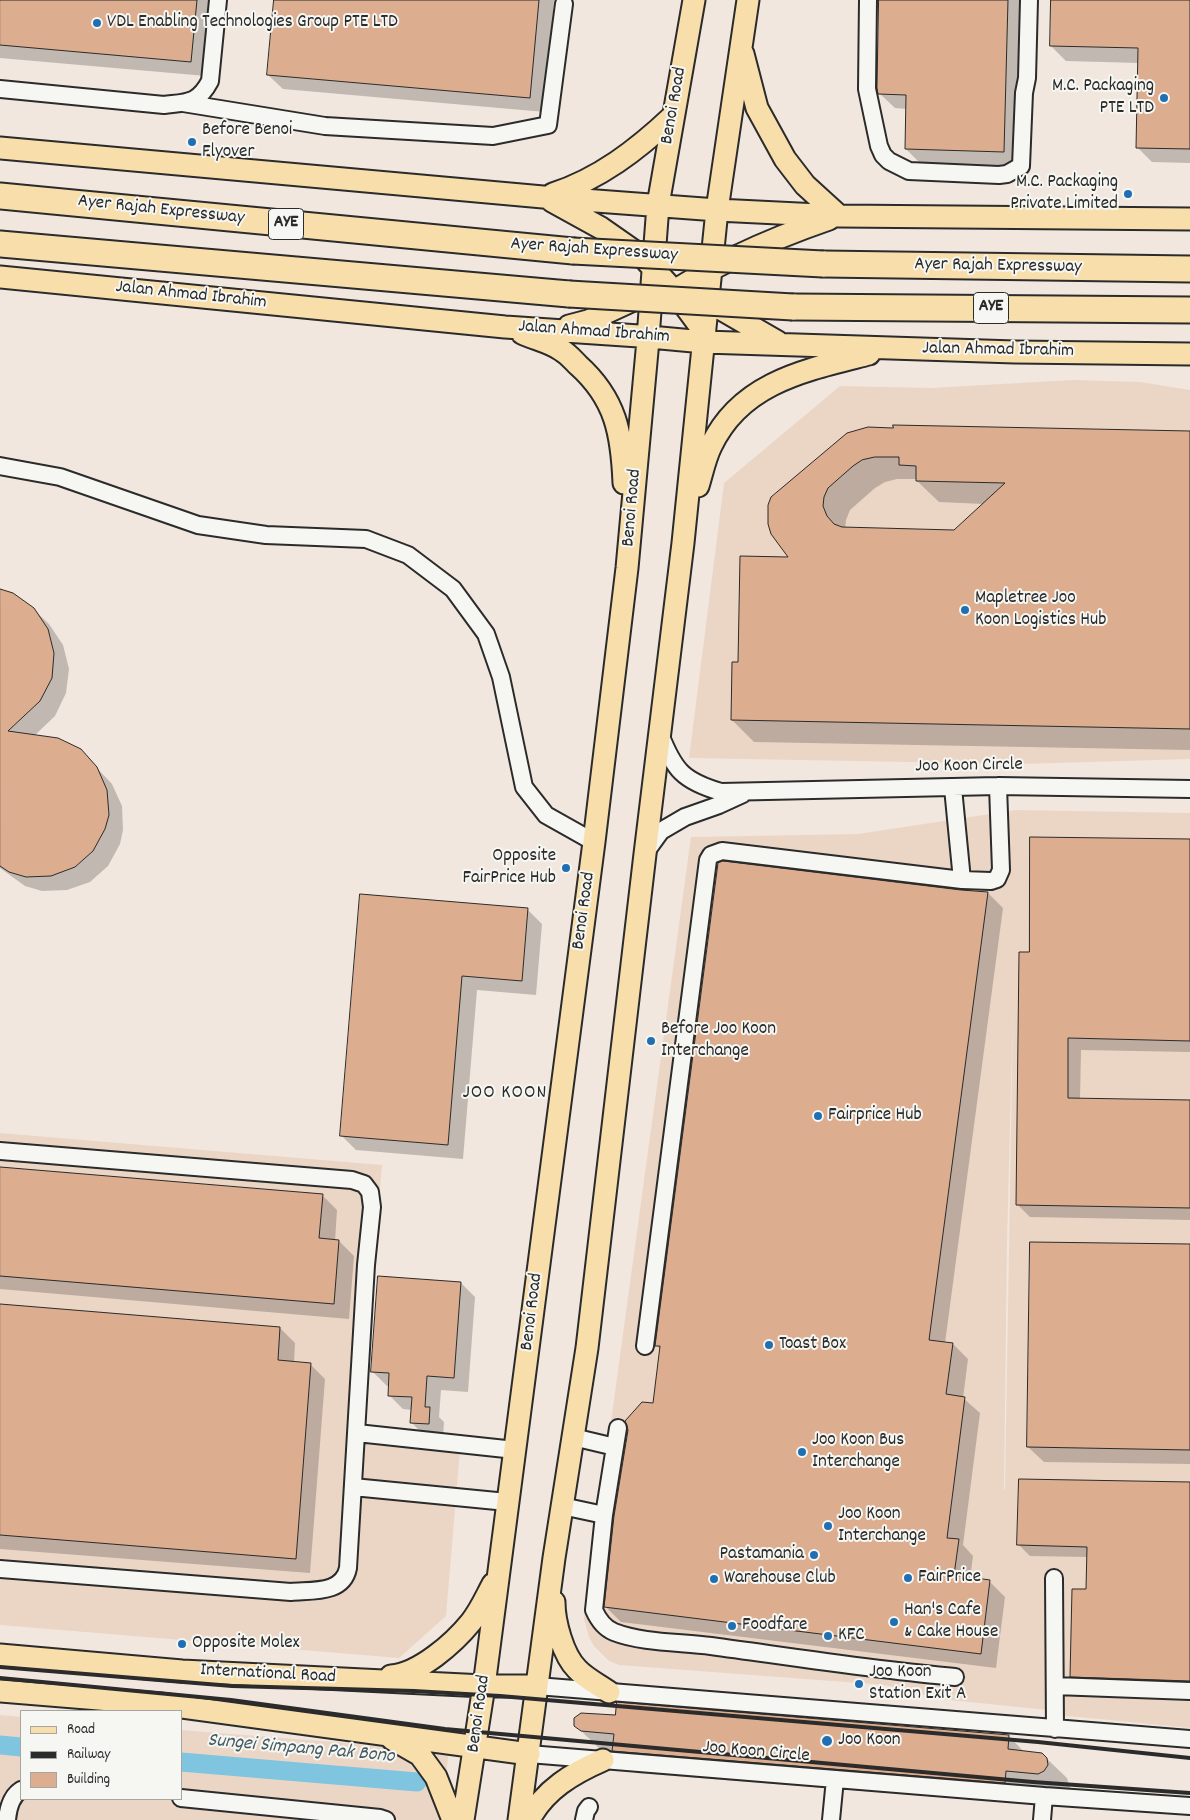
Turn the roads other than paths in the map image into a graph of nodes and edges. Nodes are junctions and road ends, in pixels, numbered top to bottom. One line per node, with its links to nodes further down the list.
1 (218, 0): 9 (street)
2 (694, 0): 10 (main road, Benoi Road)
3 (748, 0): 7 (main road)
4 (868, 0): 5 (street)
5 (1029, 0)
6 (564, 4): 9 (street)
7 (740, 47): 15 (main road); 16 (main road)
8 (0, 89): 9 (street)
9 (183, 103)
10 (672, 118): 13 (main road); 14 (main road, Benoi Road)
11 (0, 148): 13 (main road)
12 (0, 196): 21 (highway, Ayer Rajah Expressway / AYE, bridge)
13 (543, 197): 14 (main road); 23 (main road)
14 (658, 205): 15 (main road); 23 (main road, Benoi Road)
15 (717, 210): 16 (main road); 19 (main road)
16 (839, 216): 17 (main road); 20 (main road)
17 (1190, 219)
18 (0, 244): 25 (highway, AYE, bridge)
19 (714, 245): 20 (main road); 23 (main road)
20 (712, 268): 23 (main road); 24 (main road)
21 (1190, 269)
22 (0, 277): 26 (main road, Jalan Ahmad Ibrahim)
23 (665, 285): 24 (main road); 27 (main road); 28 (main road, Benoi Road); 29 (main road)
24 (708, 302): 29 (main road); 30 (main road)
25 (1190, 310)
26 (505, 327): 27 (main road, Jalan Ahmad Ibrahim); 35 (main road)
27 (552, 330): 28 (main road, Jalan Ahmad Ibrahim)
28 (648, 336): 29 (main road, Jalan Ahmad Ibrahim); 35 (main road, Benoi Road)
29 (705, 338): 30 (main road, Jalan Ahmad Ibrahim); 34 (main road)
30 (782, 345): 31 (main road, Jalan Ahmad Ibrahim)
31 (893, 348): 32 (main road, Jalan Ahmad Ibrahim); 34 (main road)
32 (1190, 354)
33 (0, 466): 41 (street)
34 (683, 543): 36 (main road)
35 (627, 568): 41 (main road, Benoi Road)
36 (660, 732): 40 (street, Joo Koon Circle); 42 (main road)
37 (998, 786): 38 (street, Joo Koon Circle); 39 (street, Joo Koon Circle); 43 (street)
38 (953, 788): 40 (street, Joo Koon Circle); 43 (street)
39 (1190, 789)
40 (748, 792): 42 (street, Joo Koon Circle)
41 (594, 842): 50 (main road, Benoi Road)
42 (644, 854): 48 (main road)
43 (962, 880): 45 (street)
44 (0, 1151): 47 (street)
45 (645, 1346)
46 (618, 1428): 49 (street)
47 (358, 1433): 50 (street); 51 (street)
48 (572, 1437): 49 (street); 53 (main road)
49 (615, 1447): 54 (street)
50 (515, 1450): 52 (main road, Benoi Road)
51 (353, 1487): 52 (street); 56 (street)
52 (508, 1502): 57 (main road, Benoi Road)
53 (562, 1506): 54 (street); 55 (main road)
54 (604, 1515): 60 (street)
55 (554, 1558): 63 (main road); 67 (main road)
56 (0, 1568)
57 (499, 1573): 61 (main road); 62 (main road, Benoi Road)
58 (1054, 1578): 64 (street)
59 (0, 1655): 61 (main road, International Road)
60 (955, 1677)
61 (348, 1678): 62 (main road, International Road)
62 (484, 1686): 63 (main road, International Road); 74 (main road, Benoi Road)
63 (537, 1686): 67 (street); 75 (main road)
64 (1055, 1686): 66 (street); 71 (street)
65 (0, 1691): 68 (main road, International Road)
66 (1190, 1691)
67 (609, 1692): 71 (street)
68 (141, 1707): 69 (main road, International Road)
69 (168, 1710)
70 (182, 1712): 72 (main road, International Road)
71 (1055, 1729): 73 (street)
72 (383, 1734): 74 (main road, International Road); 84 (main road)
73 (1190, 1739)
74 (475, 1746): 75 (main road, International Road); 85 (main road, Benoi Road)
75 (529, 1754): 76 (street, Joo Koon Circle); 86 (main road)
76 (602, 1760): 77 (street, Joo Koon Circle); 87 (main road)
77 (835, 1779): 79 (street, Joo Koon Circle); 88 (street)
78 (20, 1791): 82 (street)
79 (1044, 1796): 81 (street, Joo Koon Circle); 89 (street)
80 (182, 1798): 83 (street)
81 (1190, 1806)
82 (7, 1820)
83 (386, 1820)
84 (453, 1820)
85 (463, 1820)
86 (519, 1820)
87 (529, 1820)
88 (831, 1820)
89 (1042, 1820)

